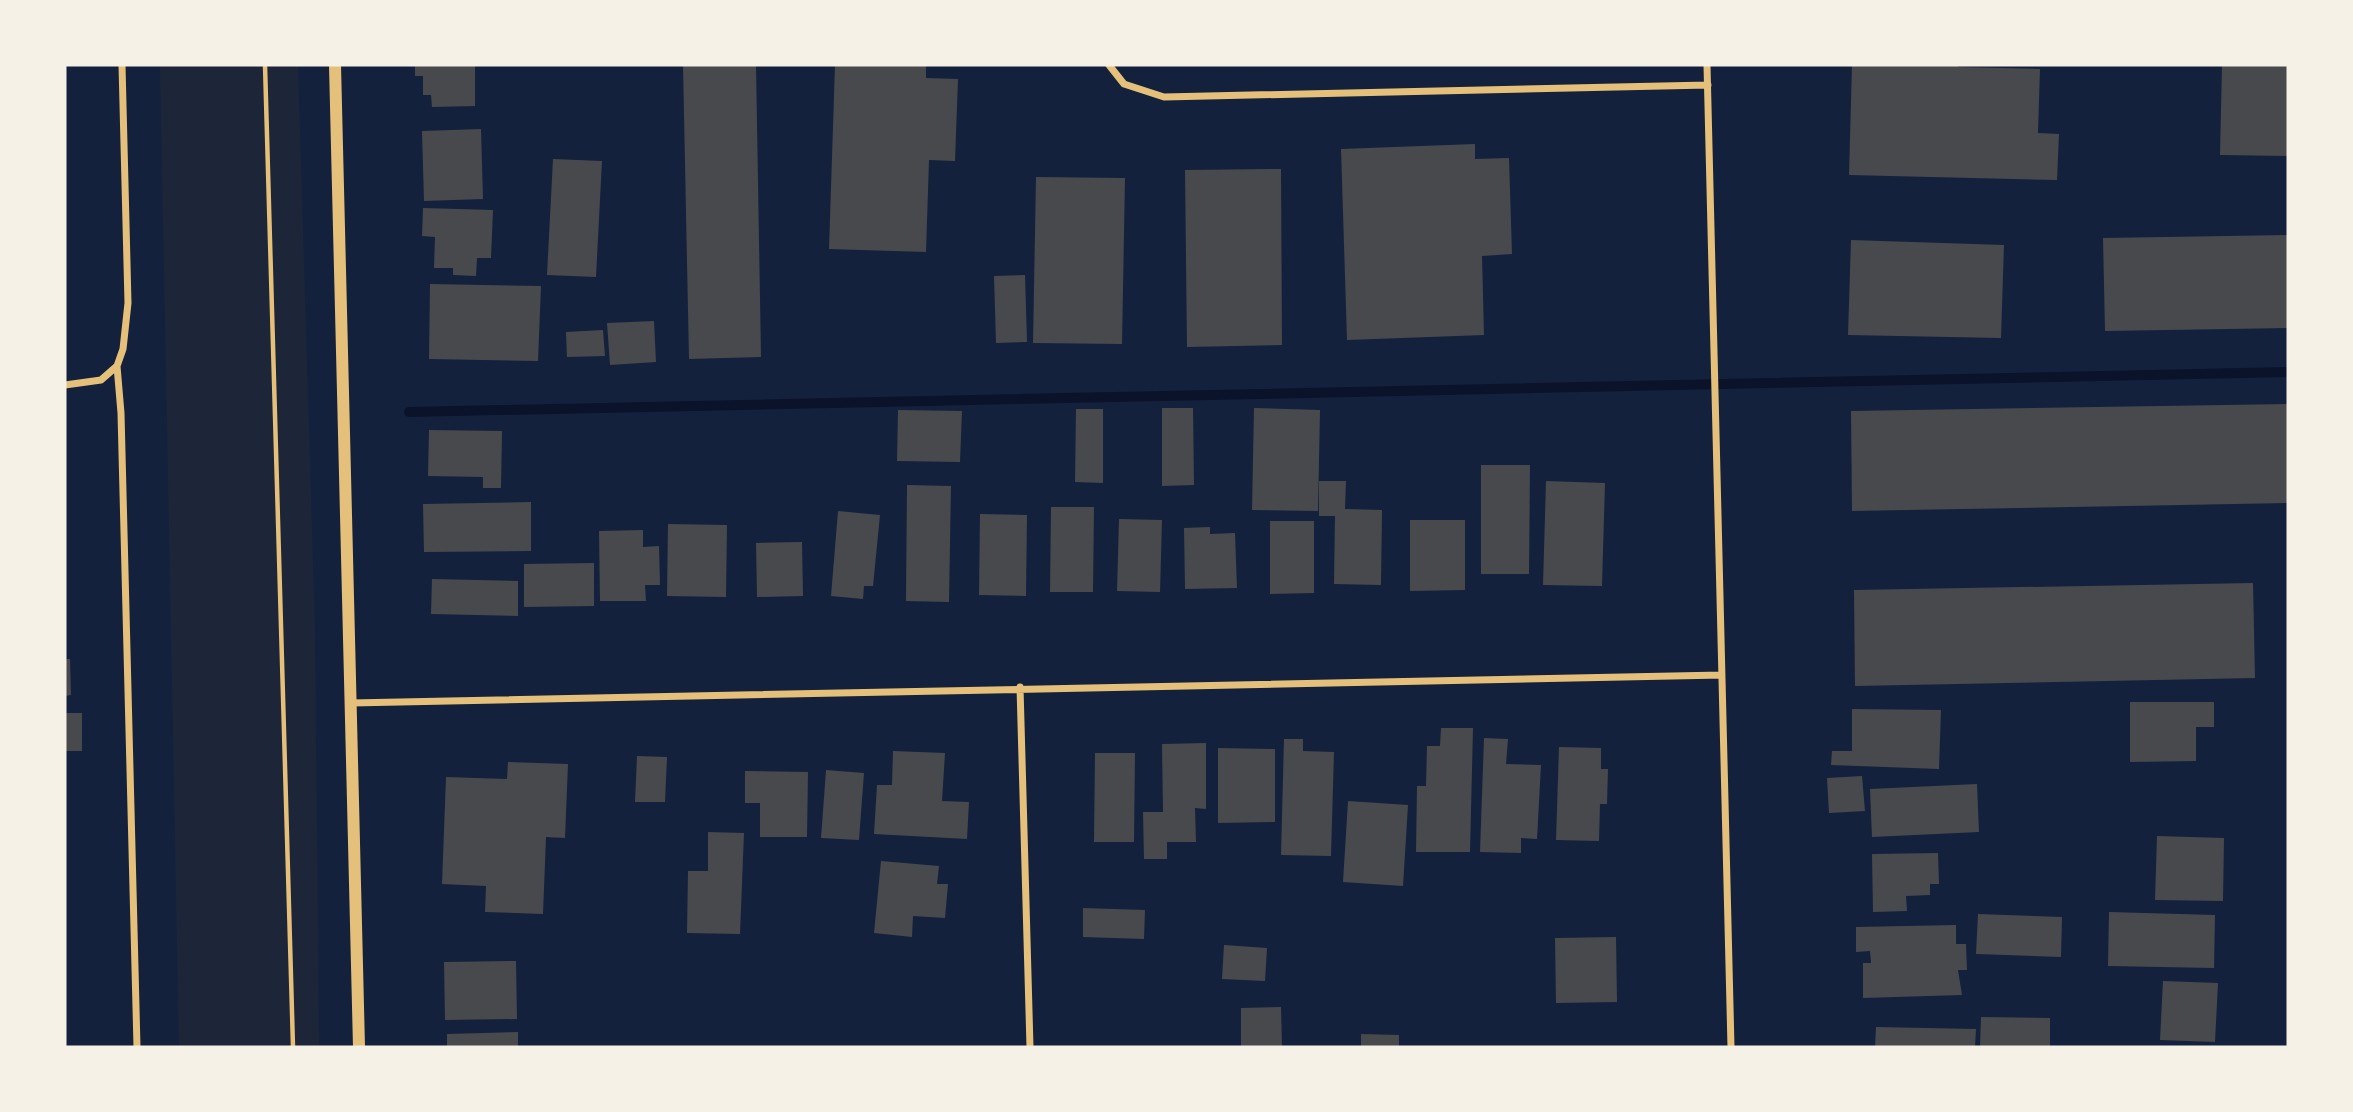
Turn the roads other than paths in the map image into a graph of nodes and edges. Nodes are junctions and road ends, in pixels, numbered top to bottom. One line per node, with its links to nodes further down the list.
1 (122, 65): 6 (street)
2 (335, 65): 10 (street)
3 (1109, 65): 5 (street)
4 (1707, 65): 5 (street)
5 (1708, 85): 8 (street)
6 (117, 366): 7 (street); 11 (street)
7 (65, 386)
8 (1723, 675): 9 (street); 14 (street)
9 (1020, 687): 10 (street); 13 (street)
10 (351, 703): 12 (street)
11 (137, 1047)
12 (359, 1047)
13 (1030, 1047)
14 (1731, 1047)

